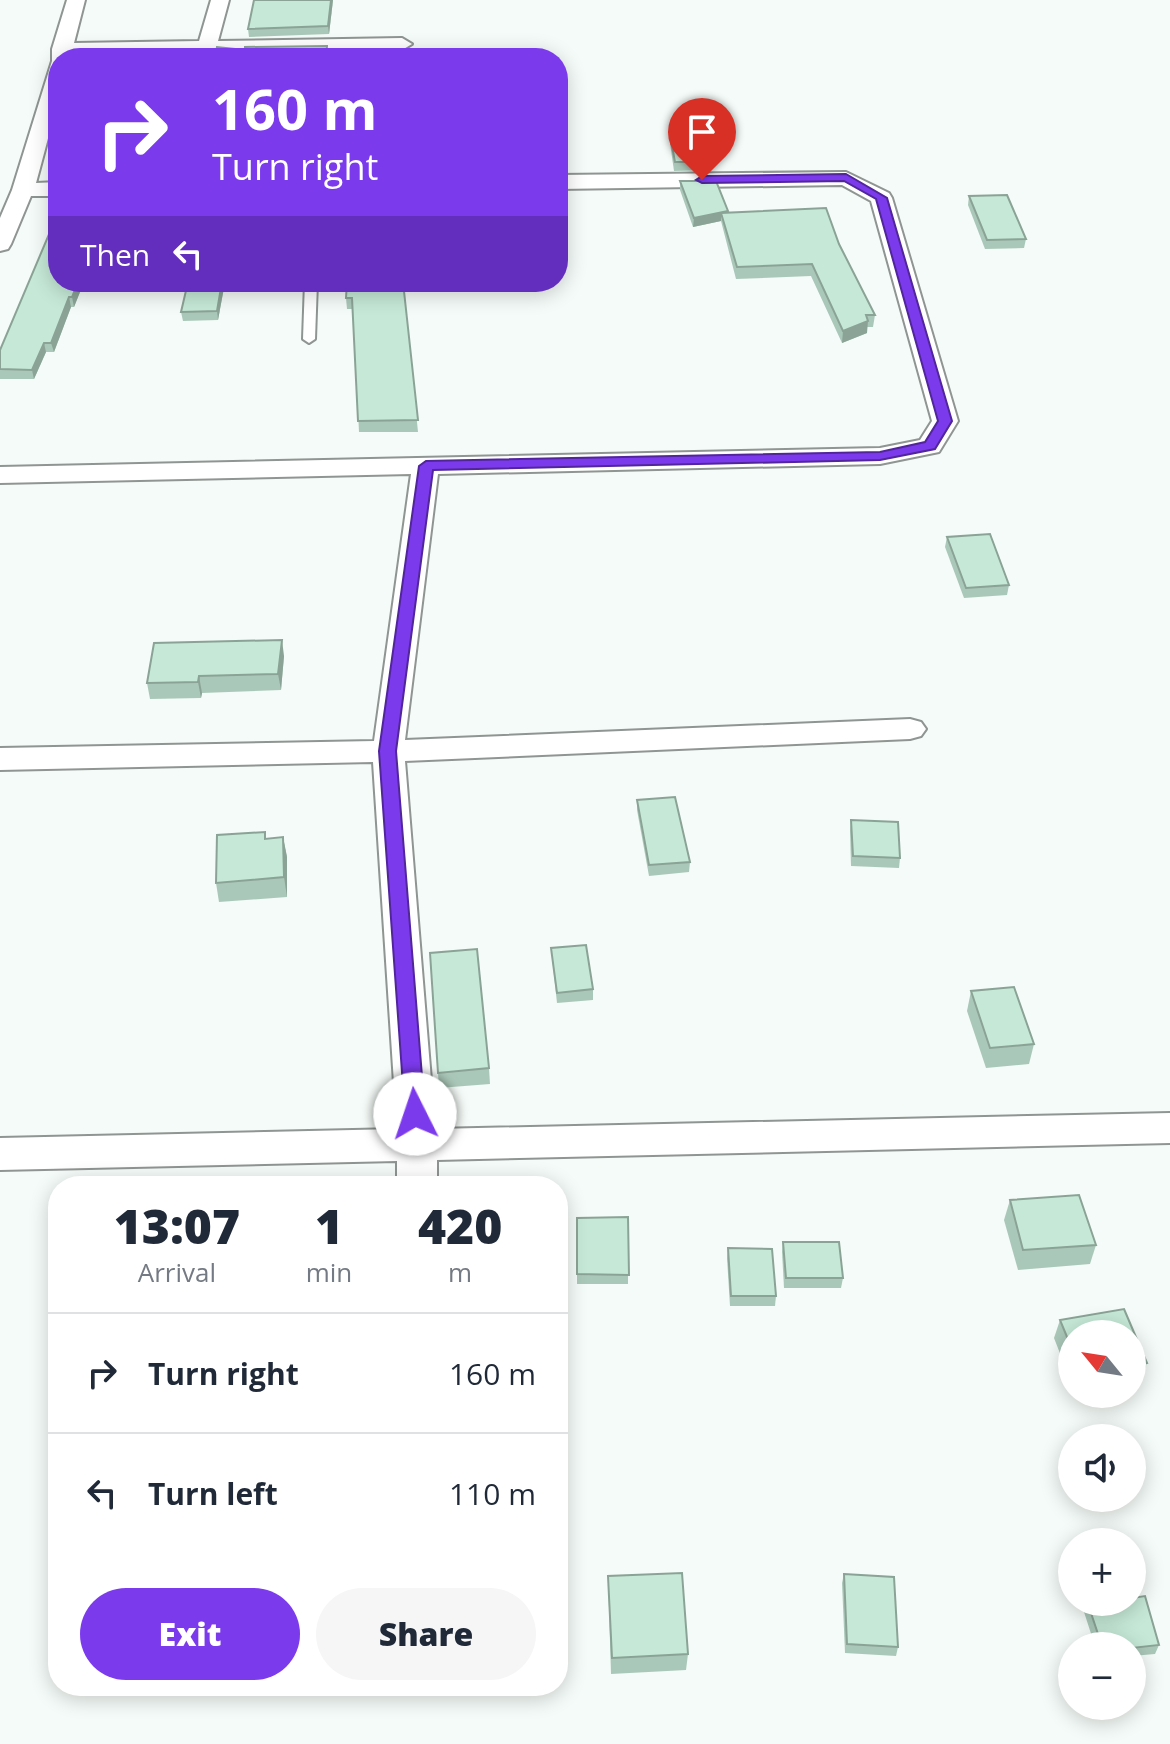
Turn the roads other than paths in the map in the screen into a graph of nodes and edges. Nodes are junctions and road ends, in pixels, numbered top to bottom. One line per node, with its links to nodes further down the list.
1 (76, 0): 5 (street)
2 (220, 0): 4 (street)
3 (402, 44): 4 (street)
4 (207, 47): 6 (street)
5 (63, 48)
6 (192, 48)
7 (48, 100): 10 (street)
8 (568, 182): 14 (street)
9 (48, 189): 10 (street)
10 (23, 190): 11 (street)
11 (0, 244)
12 (311, 292): 13 (lane)
13 (309, 339)
14 (426, 466): 15 (street); 17 (street)
15 (0, 475)
16 (910, 729): 17 (street)
17 (388, 751): 18 (street); 20 (street)
18 (0, 759)
19 (1170, 1128): 20 (street)
20 (417, 1144): 21 (street); 22 (street)
21 (0, 1154)
22 (417, 1176)

